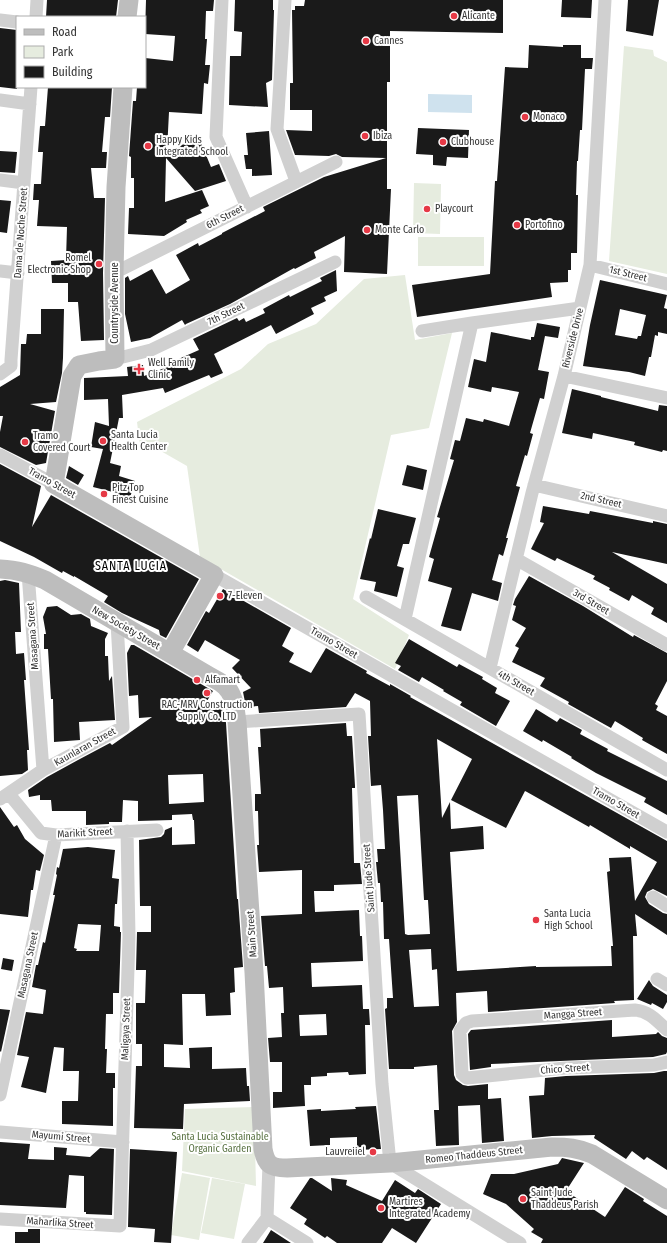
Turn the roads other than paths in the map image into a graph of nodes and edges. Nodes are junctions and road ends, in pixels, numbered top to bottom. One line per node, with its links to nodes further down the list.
1 (38, 0): 6 (street)
2 (129, 0): 7 (street)
3 (222, 0): 18 (street)
4 (284, 0): 16 (street)
5 (605, 0): 20 (street, Riverside Drive)
6 (36, 16)
7 (128, 16)
8 (0, 20): 9 (street)
9 (16, 22)
10 (31, 88): 13 (street, Dama de Noche Street)
11 (123, 88): 23 (street, Countryside Avenue)
12 (0, 100): 13 (street)
13 (30, 104): 17 (street, Dama de Noche Street)
14 (336, 162): 16 (street, 6th Street)
15 (0, 180): 17 (street)
16 (296, 181): 18 (street, 6th Street)
17 (24, 183): 22 (street, Dama de Noche Street)
18 (246, 207): 23 (street, 6th Street)
19 (335, 262): 28 (street, 7th Street)
20 (590, 265): 24 (street, 1st Street); 25 (street, Riverside Drive)
21 (0, 271): 22 (street)
22 (18, 273): 29 (street, Dama de Noche Street)
23 (114, 273): 28 (street, Countryside Avenue)
24 (667, 284)
25 (580, 308): 26 (street); 30 (street, Riverside Drive)
26 (472, 323): 27 (street); 41 (street)
27 (422, 331)
28 (116, 360): 33 (street)
29 (0, 374)
30 (564, 376): 31 (street); 34 (street, Riverside Drive)
31 (667, 398)
32 (0, 455): 33 (street, Tramo Street)
33 (54, 484): 39 (street, Tramo Street)
34 (534, 484): 35 (street, 2nd Street); 36 (street, Riverside Drive)
35 (667, 516)
36 (516, 559): 43 (street, 3rd Street); 45 (street, Riverside Drive)
37 (0, 569): 38 (street, New Society Street)
38 (28, 573): 42 (street, New Society Street); 47 (street, Masagana Street)
39 (214, 575): 44 (street, New Society Street); 52 (street, Tramo Street)
40 (366, 597): 41 (street, 4th Street)
41 (405, 619): 45 (street, 4th Street)
42 (117, 623): 44 (street, New Society Street); 47 (street, Kaunlaran Street)
43 (667, 645)
44 (170, 653): 46 (street, Main Street)
45 (490, 668): 48 (street, 4th Street)
46 (237, 722): 62 (street, Saint Jude Street); 63 (street, Main Street)
47 (43, 770): 49 (street, Kaunlaran Street)
48 (667, 770)
49 (4, 796): 53 (street, Marikit Street)
50 (157, 830): 51 (street, Marikit Street)
51 (128, 831): 53 (street, Marikit Street); 61 (street, Maligaya Street)
52 (667, 832)
53 (56, 835): 59 (street, Masagana Street)
54 (653, 897): 55 (street)
55 (667, 906)
56 (667, 1030): 58 (street, Mangga Street)
57 (667, 1062): 58 (street, Chico Street)
58 (464, 1076)
59 (0, 1095)
60 (0, 1132): 61 (street, Mayumi Street)
61 (123, 1142): 67 (street, Maligaya Street)
62 (390, 1163): 63 (street, Romeo Thaddeus Street); 64 (street, Romeo Thaddeus Street); 70 (street)
63 (268, 1164): 65 (street, Main Street)
64 (667, 1200)
65 (267, 1218): 68 (street); 69 (street)
66 (0, 1219): 67 (street, Maharlika Street)
67 (120, 1226)
68 (248, 1243)
69 (307, 1243)
70 (520, 1243)

